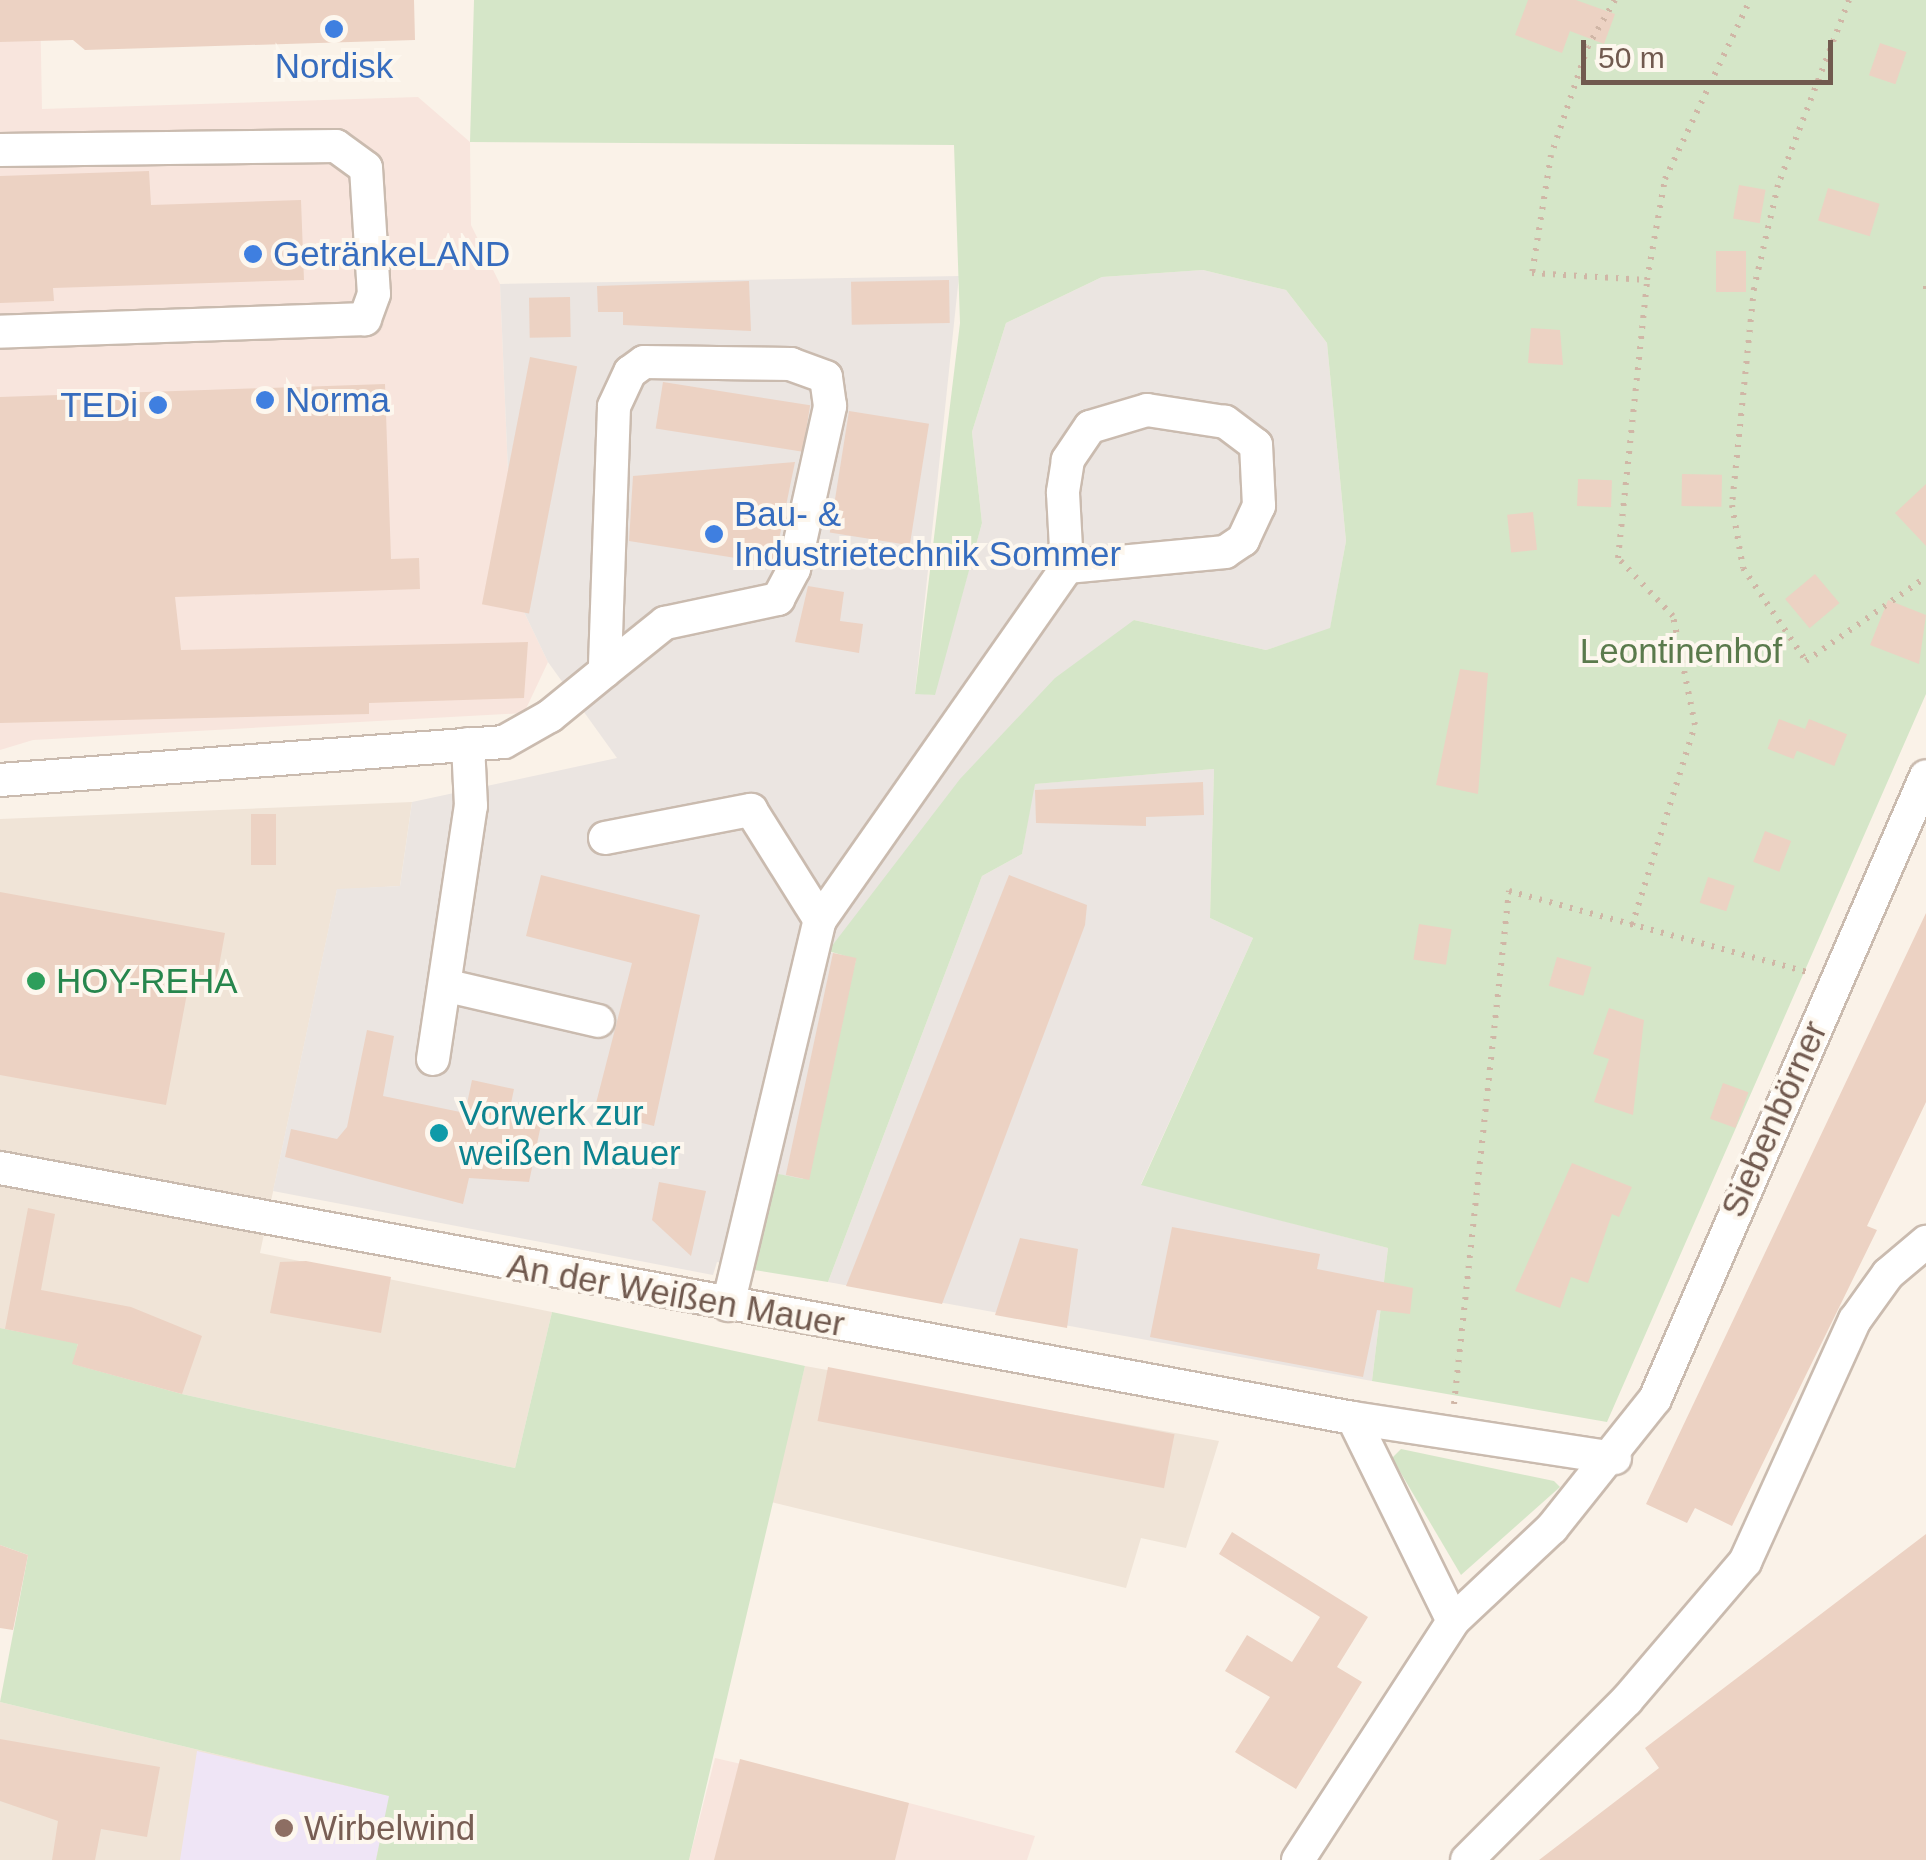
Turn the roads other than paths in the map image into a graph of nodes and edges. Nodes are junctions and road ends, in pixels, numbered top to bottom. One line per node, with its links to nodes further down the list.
1 (0, 150): 2 (street)
2 (0, 332)
3 (1068, 567): 3 (street); 9 (street)
4 (605, 671): 4 (street); 5 (street)
5 (468, 744): 7 (street); 10 (street)
6 (1926, 776): 17 (street, Siebenbörner)
7 (0, 780)
8 (605, 838): 9 (street)
9 (820, 920): 15 (street)
10 (448, 986): 11 (street); 12 (street)
11 (598, 1022)
12 (433, 1059)
13 (0, 1168): 15 (street, An der Weißen Mauer)
14 (1926, 1242): 20 (street)
15 (728, 1305): 16 (street, An der Weißen Mauer)
16 (1354, 1418): 17 (street, An der Weißen Mauer); 18 (street)
17 (1615, 1458): 18 (street, Siebenbörner)
18 (1453, 1621): 19 (street, Siebenbörner)
19 (1298, 1860)
20 (1468, 1860)

